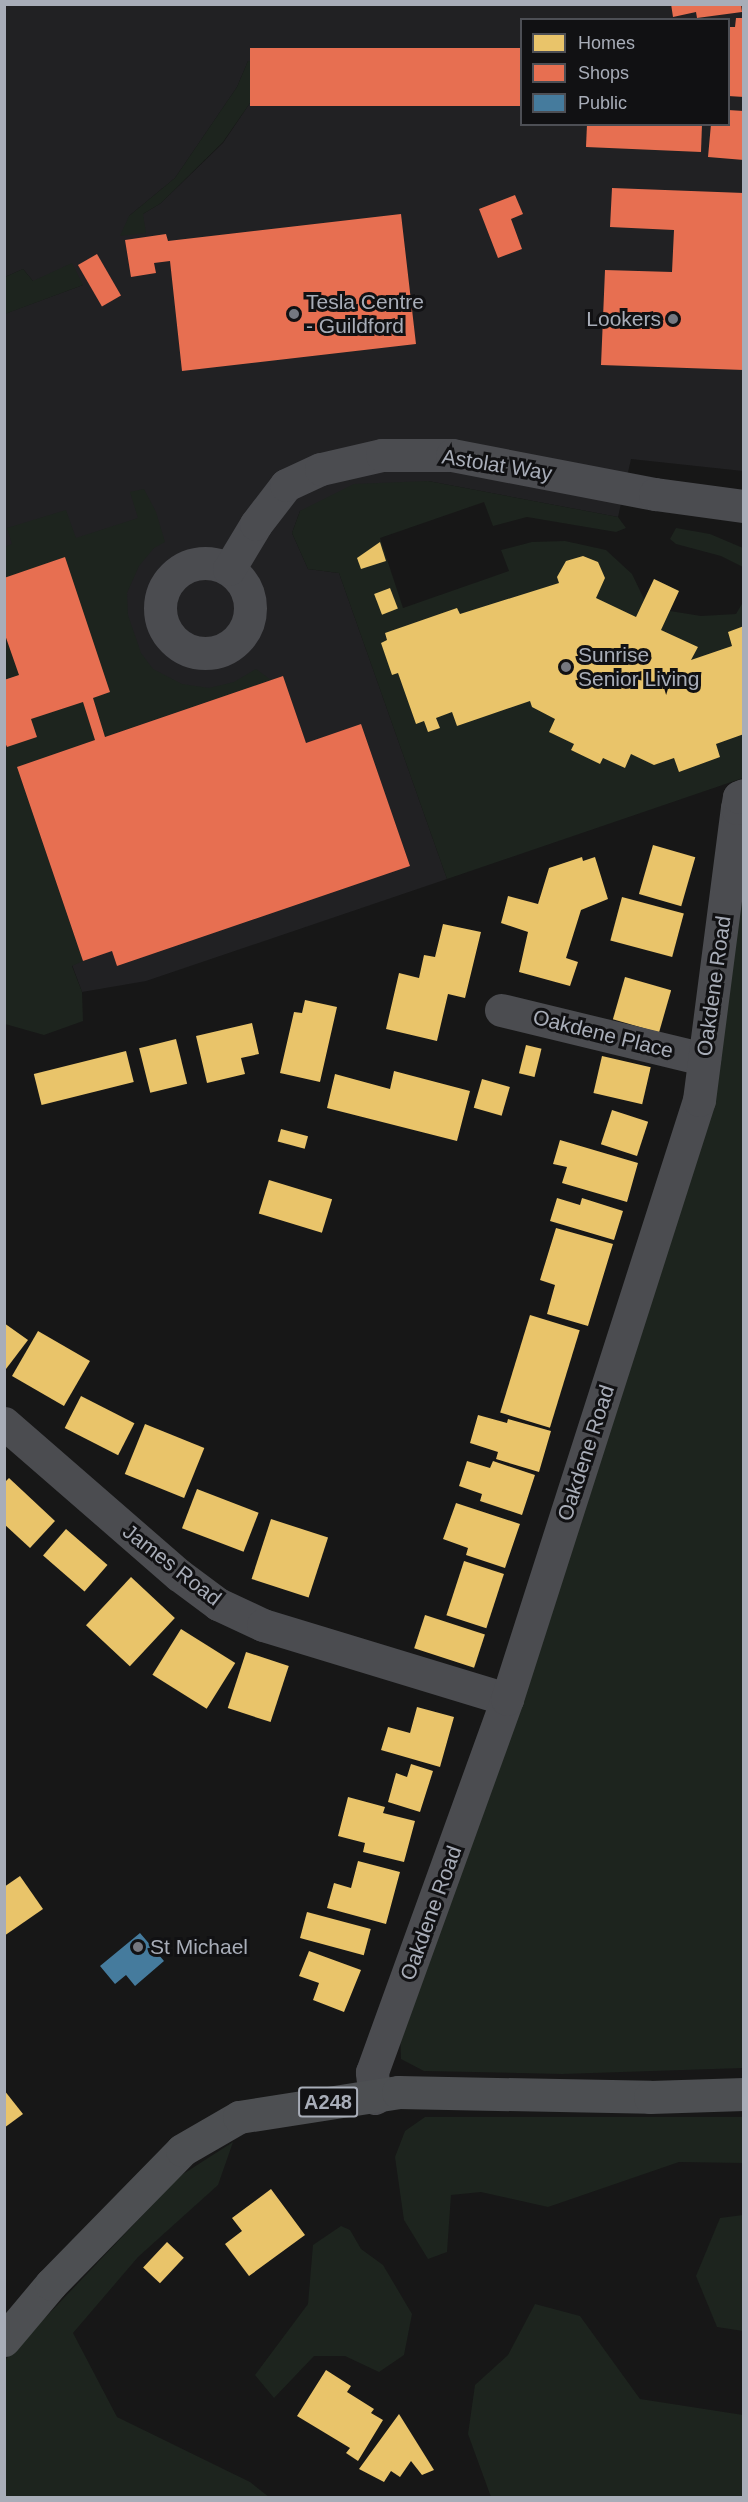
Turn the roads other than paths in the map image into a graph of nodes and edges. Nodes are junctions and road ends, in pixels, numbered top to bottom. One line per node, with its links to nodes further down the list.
1 (743, 505): 2 (street, Astolat Way)
2 (229, 569)
3 (744, 795): 5 (street, Oakdene Road)
4 (501, 1010): 5 (street, Oakdene Place)
5 (704, 1059): 7 (street, Oakdene Road)
6 (4, 1423): 7 (street, James Road)
7 (507, 1699): 9 (street, Oakdene Road)
8 (744, 2094): 9 (main road, A248)
9 (375, 2098): 10 (main road, A248)
10 (4, 2340)

